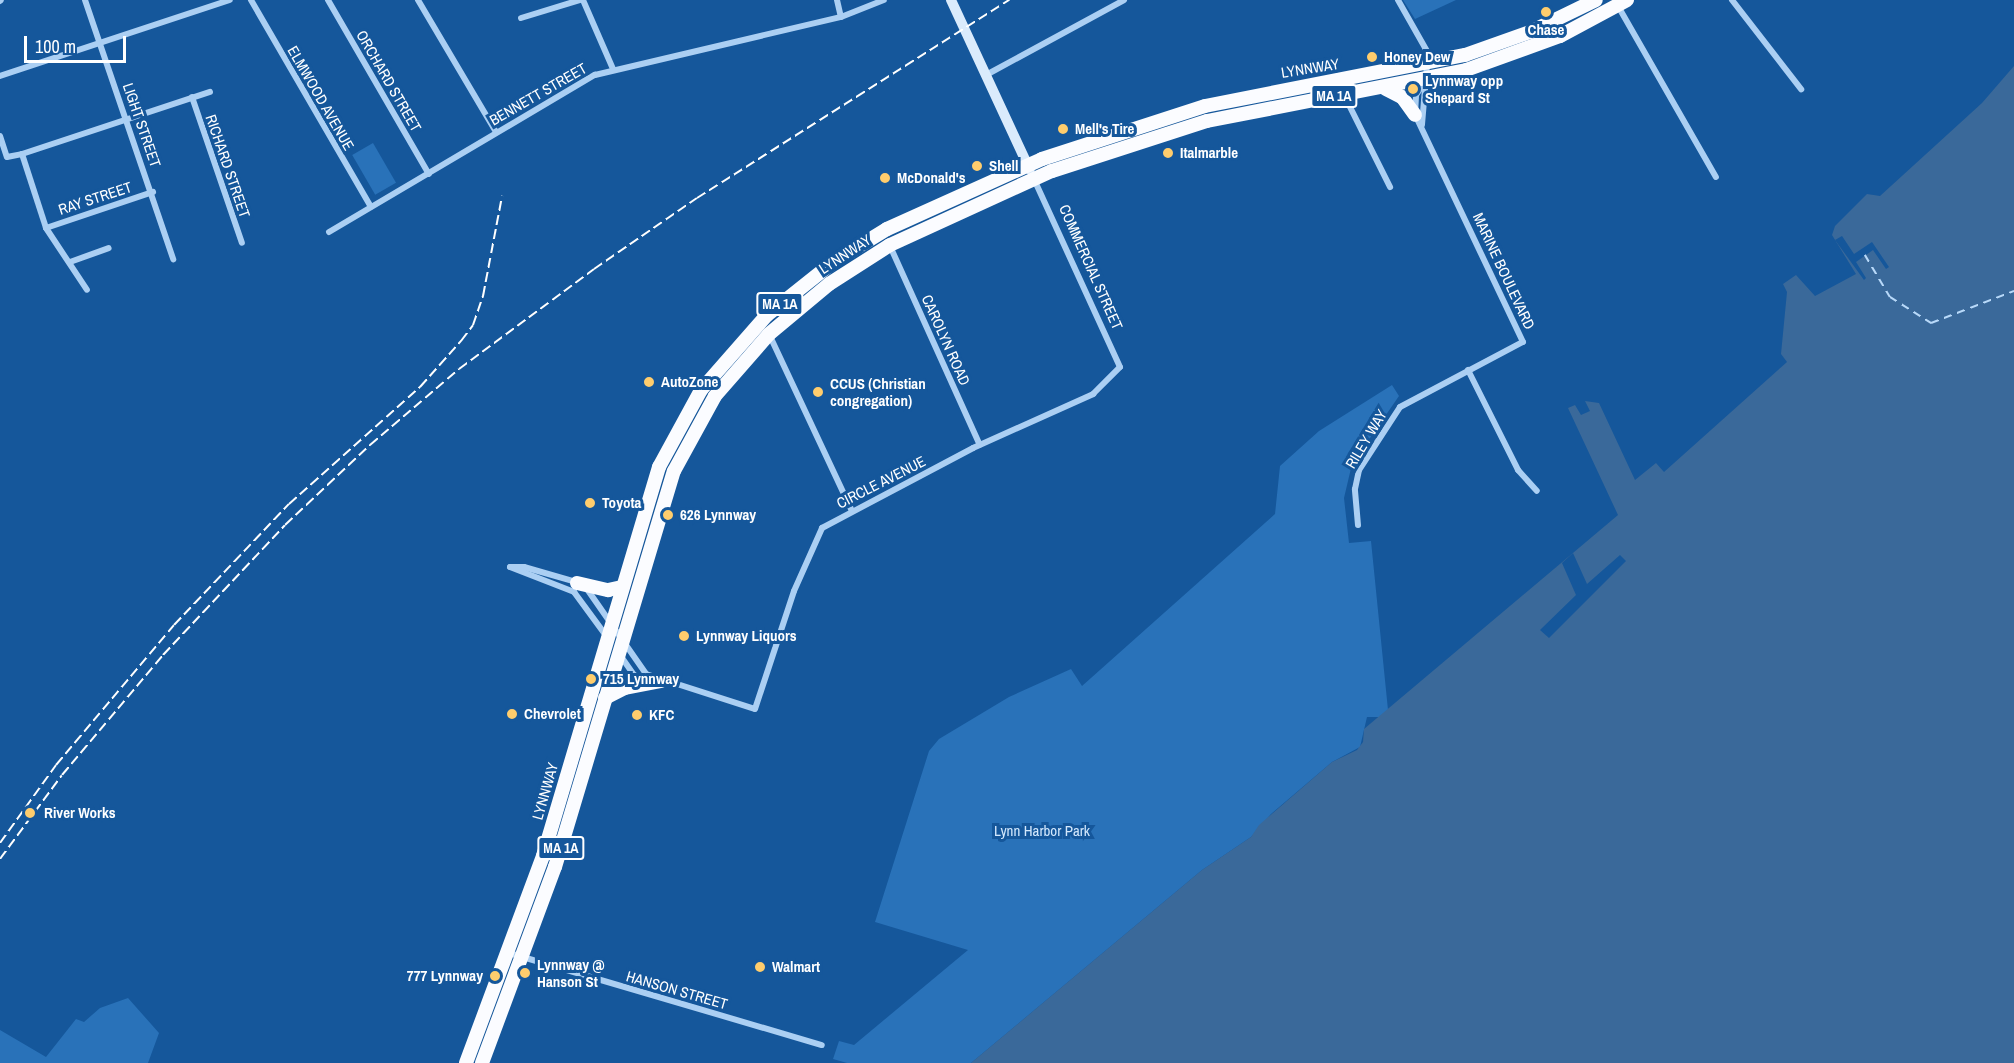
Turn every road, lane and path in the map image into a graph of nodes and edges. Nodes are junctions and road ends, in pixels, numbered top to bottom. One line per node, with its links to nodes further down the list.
1 (85, 0): 17 (street, LIGHT STREET)
2 (230, 0): 17 (street)
3 (251, 0): 39 (street, ELMWOOD AVENUE)
4 (328, 0): 34 (street, ORCHARD STREET)
5 (418, 0): 30 (street)
6 (582, 0): 16 (street); 19 (street)
7 (837, 0): 15 (street)
8 (884, 0): 15 (street, BENNETT STREET)
9 (951, 0): 20 (main road)
10 (1124, 0): 20 (street)
11 (1398, 0): 18 (street)
12 (1596, 0): 18 (highway, LYNNWAY / MA 1A)
13 (1732, 0): 24 (street)
14 (1625, 1): 22 (highway, LYNNWAY / MA 1A); 35 (street)
15 (841, 17): 19 (street, BENNETT STREET)
16 (521, 18)
17 (100, 43): 21 (street); 28 (street, LIGHT STREET)
18 (1428, 64): 22 (street); 33 (highway, LYNNWAY / MA 1A)
19 (613, 69): 30 (street, BENNETT STREET)
20 (986, 75): 33 (main road)
21 (0, 76)
22 (1426, 81): 23 (highway, LYNNWAY / MA 1A); 29 (street); 29 (street)
23 (1384, 88): 26 (highway, LYNNWAY / MA 1A); 29 (highway)
24 (1801, 89)
25 (210, 92): 27 (street)
26 (1344, 95): 36 (highway, LYNNWAY / MA 1A); 37 (street)
27 (192, 97): 28 (street); 42 (street, RICHARD STREET)
28 (127, 118): 32 (street); 38 (street, LIGHT STREET)
29 (1418, 120): 50 (street, MARINE BOULEVARD)
30 (496, 132): 34 (street, BENNETT STREET)
31 (0, 136): 32 (street)
32 (22, 154): 40 (street)
33 (1028, 165): 36 (main road); 56 (highway, LYNNWAY / MA 1A)
34 (429, 174): 39 (street, BENNETT STREET)
35 (1716, 177)
36 (1034, 178): 43 (highway, LYNNWAY / MA 1A); 49 (street, COMMERCIAL STREET)
37 (1390, 187)
38 (153, 192): 40 (street, RAY STREET); 45 (street, LIGHT STREET)
39 (370, 207): 41 (street, BENNETT STREET)
40 (45, 228): 46 (street)
41 (329, 232)
42 (242, 243)
43 (890, 245): 48 (highway, LYNNWAY / MA 1A); 51 (street, CAROLYN ROAD)
44 (109, 248): 46 (street)
45 (173, 259)
46 (70, 262): 47 (street)
47 (87, 290)
48 (769, 334): 53 (street); 59 (highway, LYNNWAY / MA 1A)
49 (1120, 367): 51 (street, CIRCLE AVENUE)
50 (1468, 370): 52 (street); 54 (street, RILEY WAY)
51 (980, 445): 53 (street, CIRCLE AVENUE)
52 (1537, 491)
53 (852, 511): 60 (street, CIRCLE AVENUE)
54 (1358, 525)
55 (577, 583): 56 (highway); 57 (street); 58 (street)
56 (622, 587): 57 (highway, LYNNWAY / MA 1A)
57 (612, 622): 58 (highway, LYNNWAY / MA 1A); 59 (street)
58 (607, 637): 59 (street); 62 (highway, LYNNWAY / MA 1A)
59 (620, 647): 60 (street); 60 (street); 61 (highway, LYNNWAY / MA 1A)
60 (661, 681): 61 (highway)
61 (605, 698): 63 (highway, LYNNWAY / MA 1A)
62 (509, 953): 63 (street); 65 (highway, LYNNWAY / MA 1A)
63 (524, 957): 64 (street, HANSON STREET); 66 (highway, LYNNWAY / MA 1A)
64 (822, 1045)
65 (466, 1063)
66 (482, 1063)

